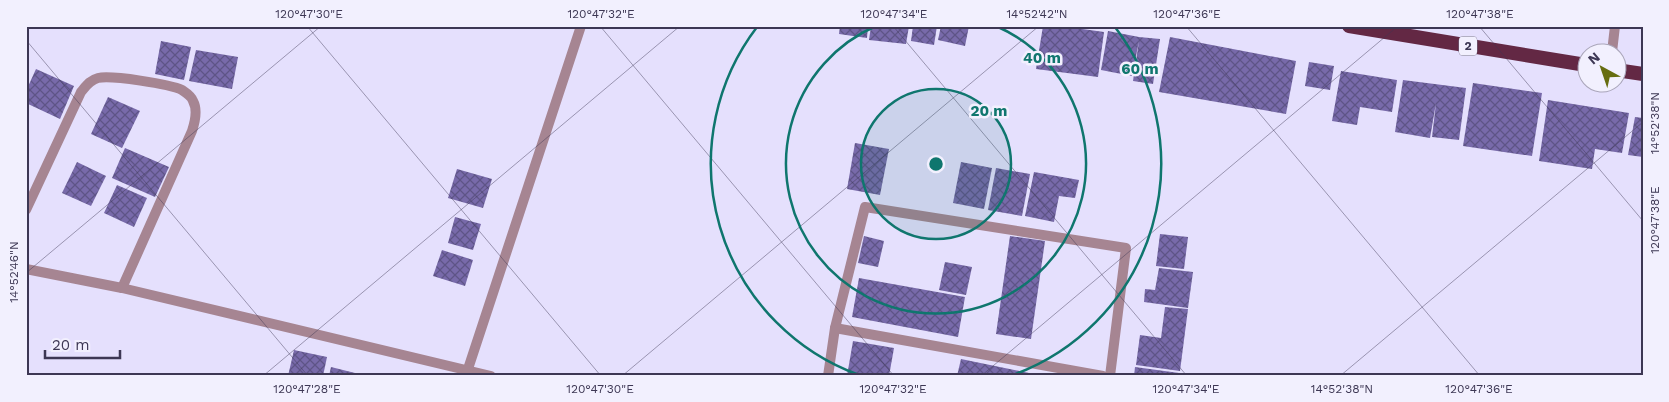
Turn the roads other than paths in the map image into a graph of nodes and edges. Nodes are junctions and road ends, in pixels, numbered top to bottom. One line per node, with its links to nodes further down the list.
1 (581, 26): 12 (street)
2 (1349, 26): 5 (highway, 2)
3 (1615, 26): 4 (street)
4 (1613, 42)
5 (1576, 63)
6 (1626, 71): 7 (highway)
7 (1643, 74)
8 (26, 210): 10 (street)
9 (26, 269): 10 (street)
10 (122, 288): 12 (street)
11 (835, 328): 14 (street); 15 (street); 16 (street)
12 (466, 373): 13 (street)
13 (491, 376)
14 (828, 376)
15 (1103, 376)
16 (1110, 376)

